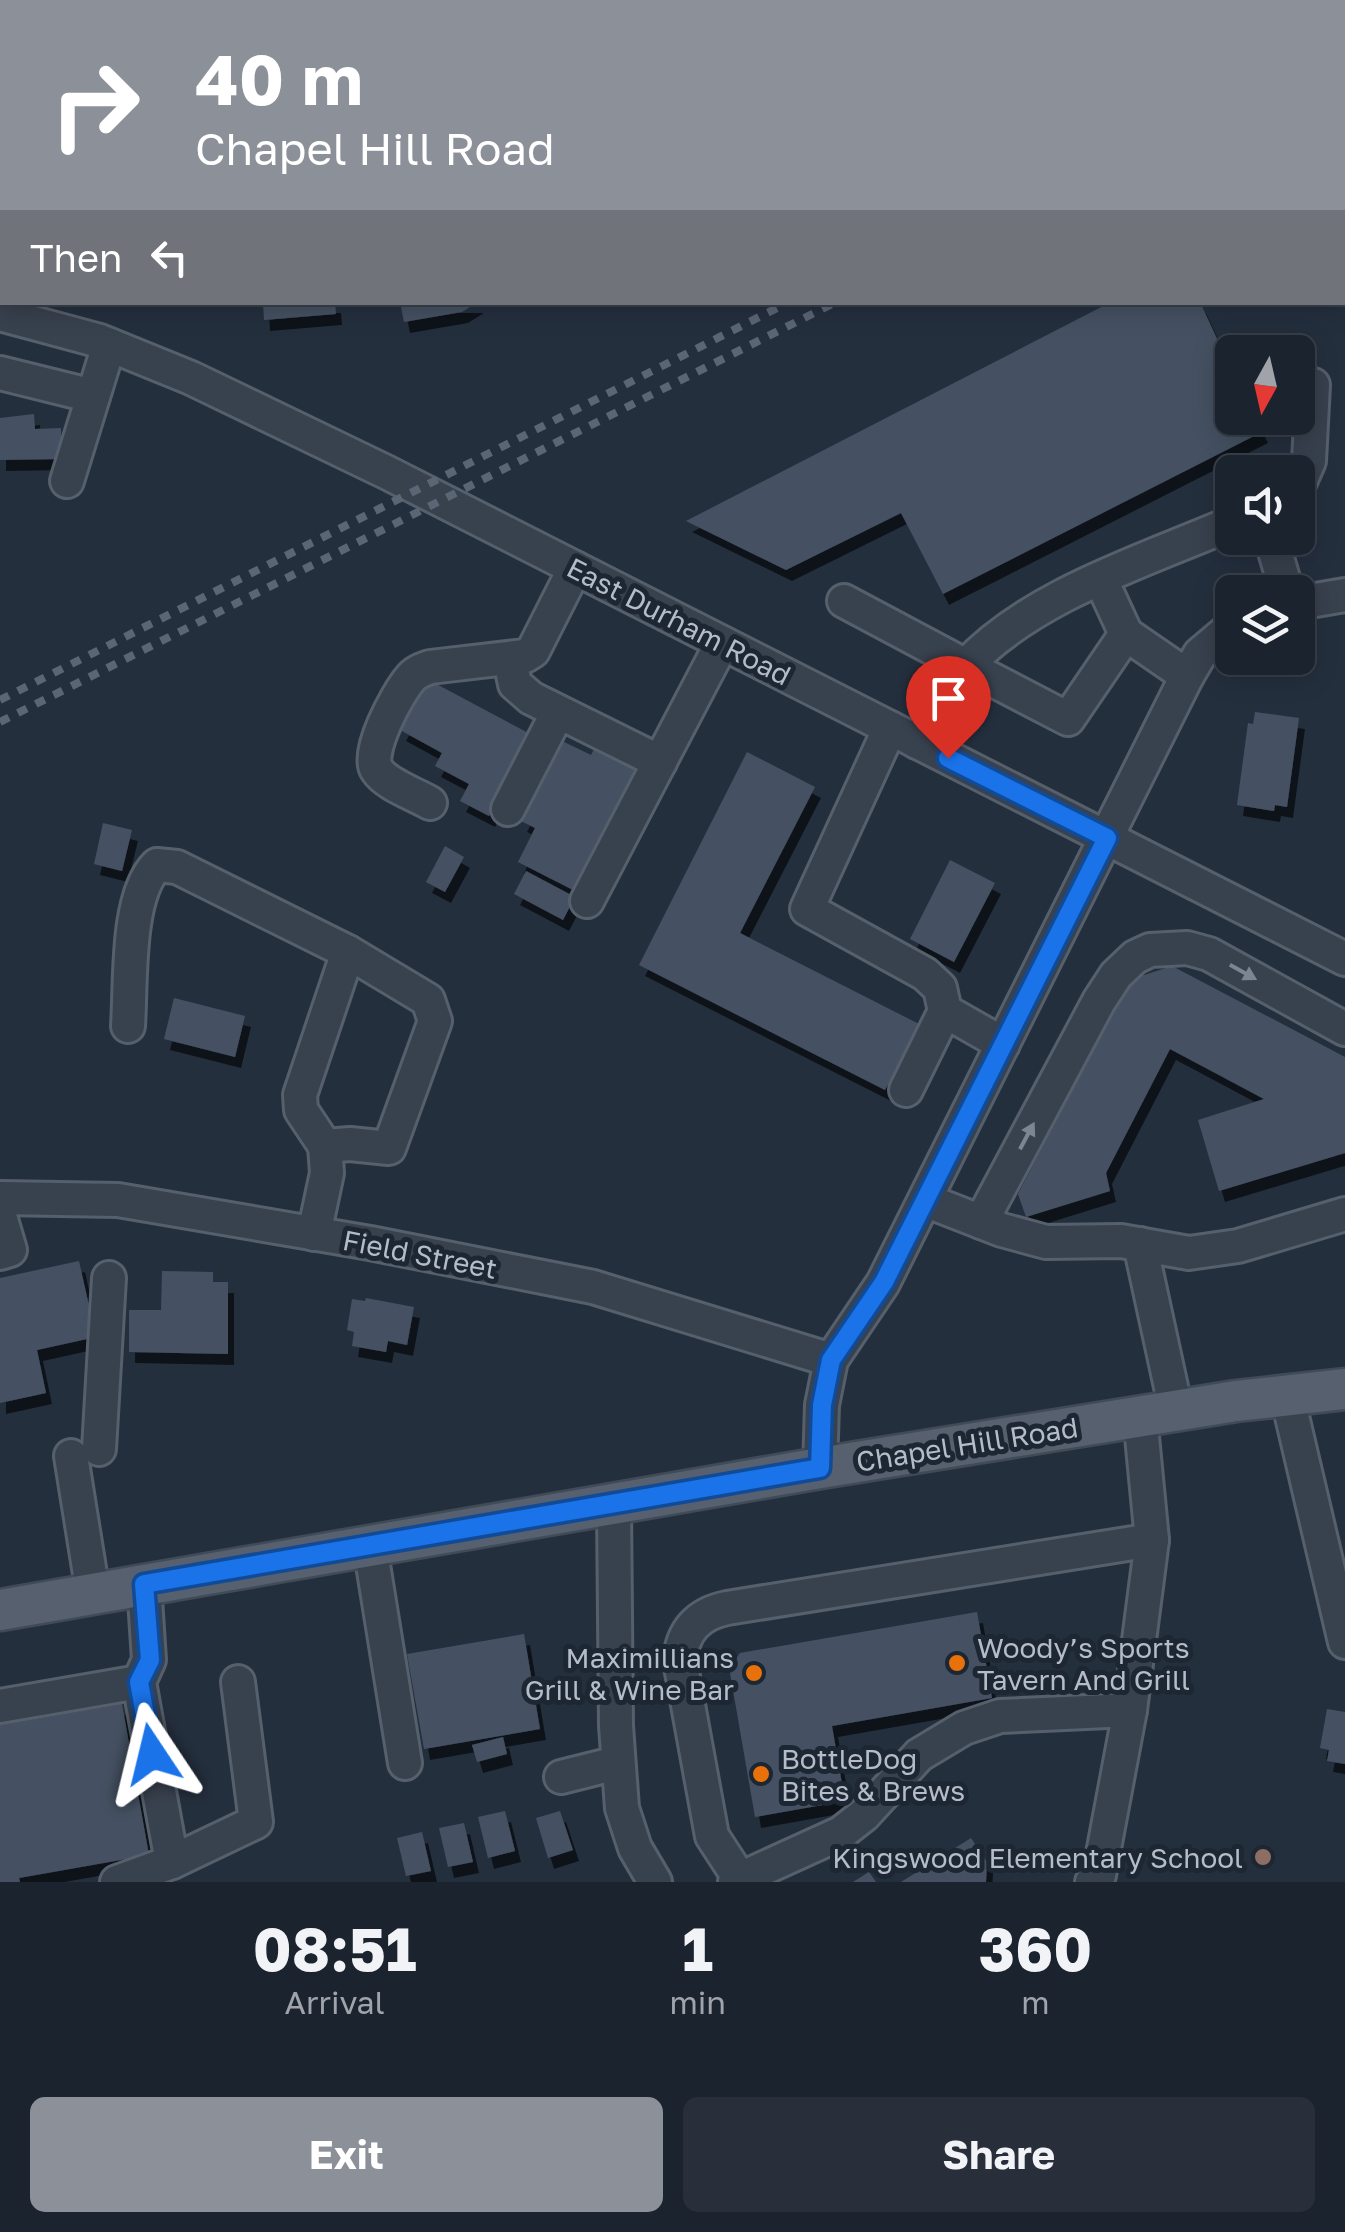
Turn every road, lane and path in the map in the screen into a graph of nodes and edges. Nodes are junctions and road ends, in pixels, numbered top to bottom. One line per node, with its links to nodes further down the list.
1 (0, 314): 2 (street, East Durham Road)
2 (64, 315): 3 (street, East Durham Road)
3 (109, 344): 5 (street); 8 (street, East Durham Road)
4 (0, 373): 5 (street)
5 (93, 396): 6 (street)
6 (67, 482)
7 (1215, 531): 9 (street)
8 (574, 568): 15 (street, East Durham Road); 16 (street)
9 (1101, 580): 13 (street); 17 (street)
10 (1345, 596): 11 (street)
11 (1315, 600)
12 (844, 601): 17 (street)
13 (1126, 634): 17 (street); 18 (street)
14 (1215, 641): 18 (street)
15 (722, 643): 20 (street, East Durham Road); 21 (street)
16 (510, 660): 19 (street); 22 (street)
17 (966, 666): 20 (street)
18 (1186, 676): 24 (street)
19 (558, 712): 21 (street); 23 (street)
20 (904, 735): 24 (street, East Durham Road); 28 (street)
21 (660, 762): 25 (street)
22 (430, 803)
23 (508, 809)
24 (1107, 838): 27 (street, East Durham Road); 31 (street)
25 (587, 901)
26 (348, 952): 29 (street); 33 (street); 33 (street)
27 (1345, 959)
28 (945, 1012): 31 (street); 32 (street)
29 (128, 1026)
30 (1345, 1028): 38 (street, one-way to 30)
31 (1003, 1044): 35 (street)
32 (906, 1090)
33 (325, 1146): 39 (street)
34 (0, 1198): 39 (street, Field Street)
35 (925, 1200): 38 (street); 43 (street)
36 (1345, 1214): 40 (street)
37 (0, 1216): 41 (street)
38 (982, 1222): 40 (street)
39 (314, 1234): 43 (street, Field Street)
40 (1140, 1244): 46 (street)
41 (0, 1253)
42 (109, 1278): 52 (street)
43 (831, 1360): 47 (street)
44 (1345, 1390): 45 (main road, Chapel Hill Road)
45 (1288, 1395): 46 (main road, Chapel Hill Road); 54 (street)
46 (1158, 1413): 47 (main road, Chapel Hill Road); 49 (street)
47 (820, 1468): 48 (main road, Chapel Hill Road)
48 (614, 1505): 50 (main road, Chapel Hill Road); 60 (street)
49 (1152, 1540): 58 (street); 63 (street)
50 (370, 1546): 51 (main road, Chapel Hill Road); 59 (street)
51 (144, 1584): 52 (main road, Chapel Hill Road); 55 (street)
52 (94, 1594): 53 (main road, Chapel Hill Road)
53 (0, 1610)
54 (1345, 1642)
55 (139, 1682): 57 (street); 62 (street)
56 (238, 1682): 62 (street)
57 (0, 1706)
58 (1130, 1710): 63 (street); 66 (street)
59 (405, 1763)
60 (618, 1763): 61 (street); 65 (street)
61 (561, 1777)
62 (172, 1862): 64 (street)
63 (740, 1881)
64 (117, 1882)
65 (655, 1882)
66 (1092, 1882)

